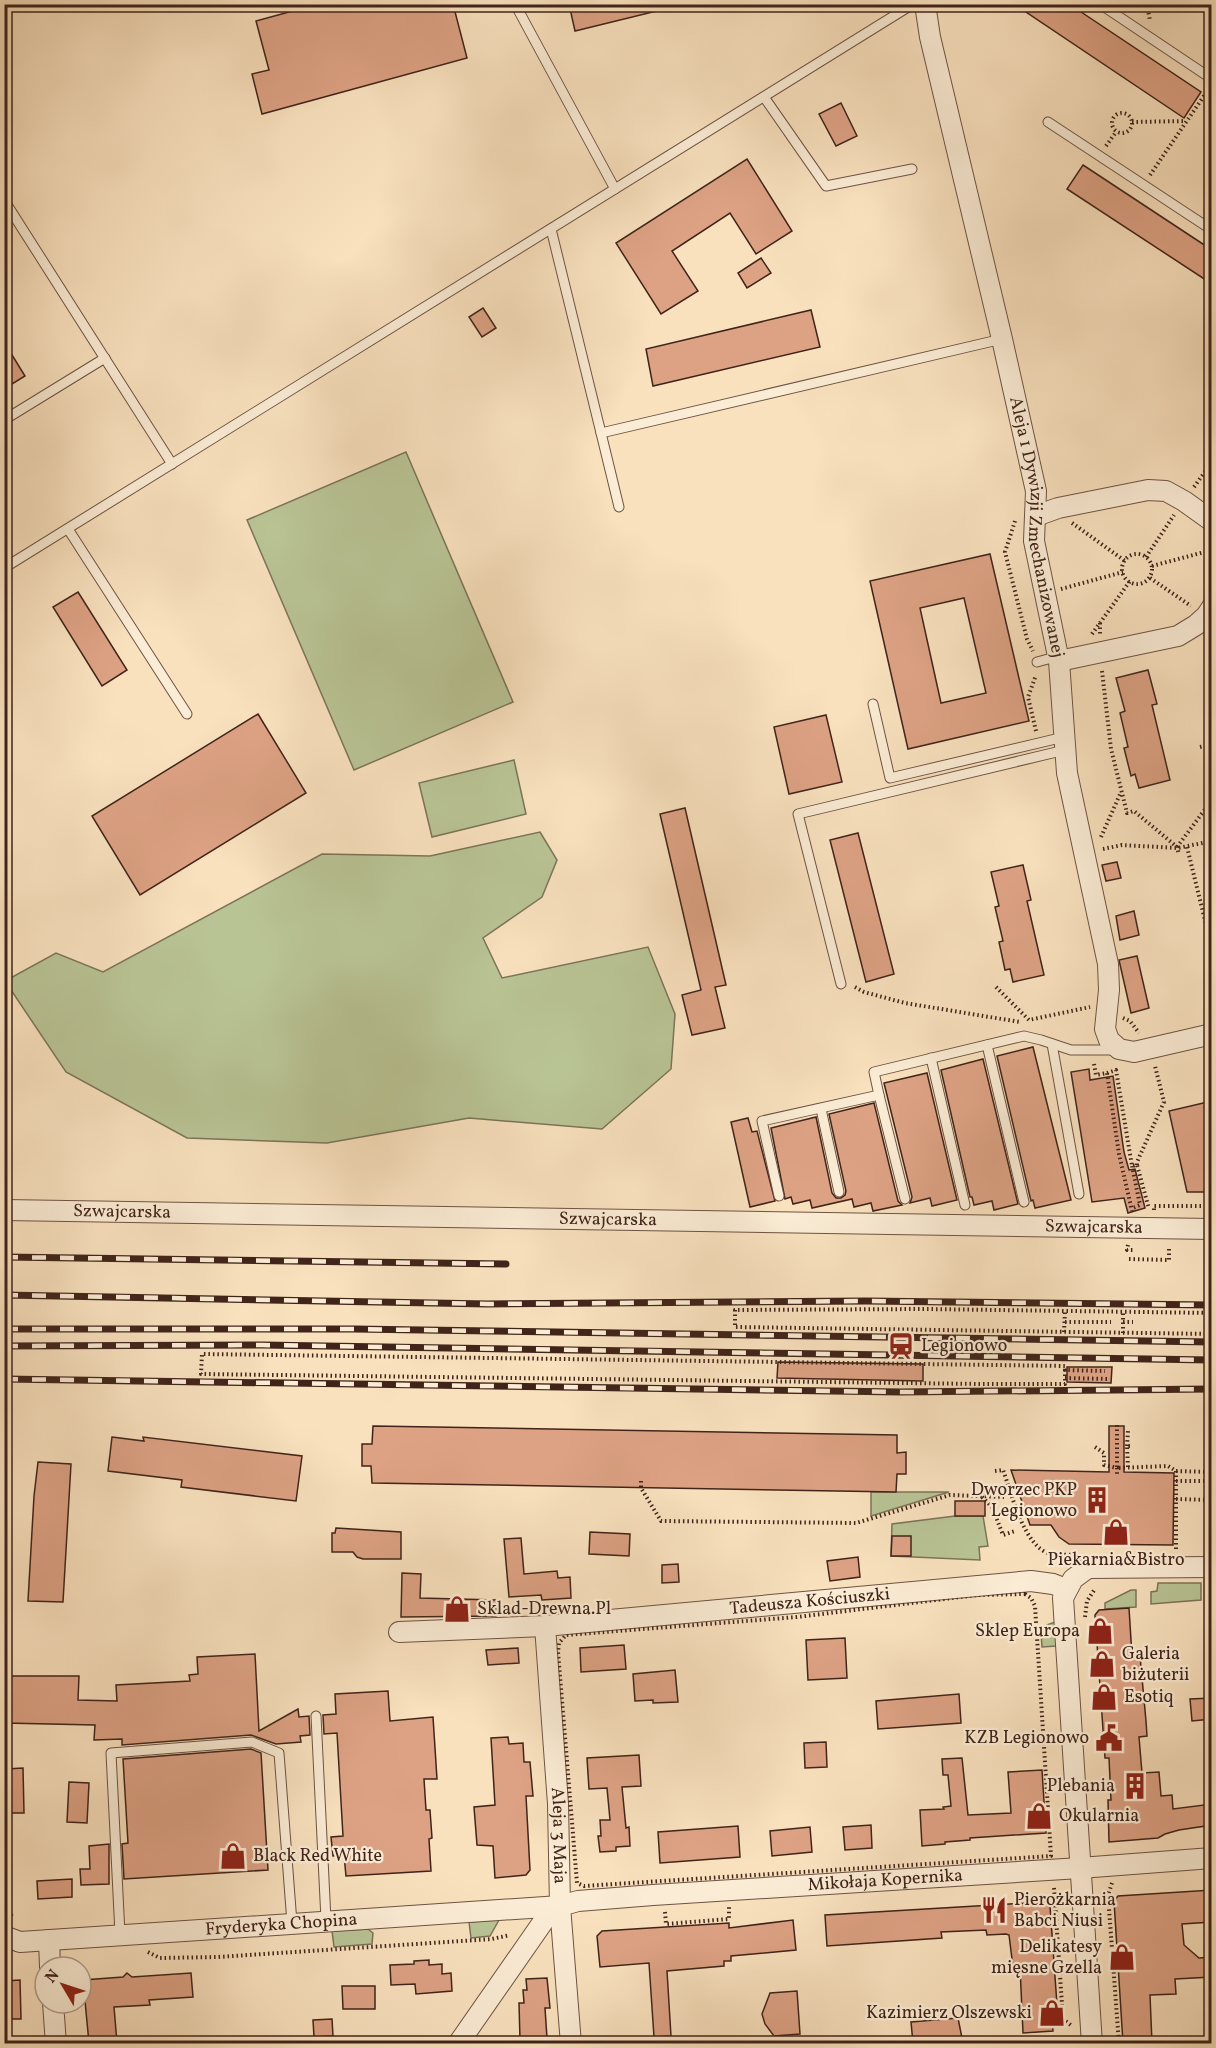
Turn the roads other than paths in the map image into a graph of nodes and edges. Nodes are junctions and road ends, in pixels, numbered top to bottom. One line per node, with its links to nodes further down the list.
1 (515, 4): 9 (lane)
2 (913, 4): 6 (lane)
3 (925, 4): 13 (street, Aleja 1 Dywizji Zmechanizowanej)
4 (1100, 4): 5 (lane)
5 (1210, 83)
6 (764, 97): 8 (lane); 9 (lane)
7 (1048, 122): 12 (lane)
8 (912, 169)
9 (615, 189): 11 (lane)
10 (4, 200): 14 (lane)
11 (551, 229): 16 (lane); 17 (lane)
12 (1212, 230)
13 (1002, 339): 16 (lane); 19 (street, Aleja 1 Dywizji Zmechanizowanej)
14 (105, 357): 15 (lane); 17 (lane)
15 (4, 420)
16 (601, 433): 18 (lane)
17 (172, 464): 21 (lane)
18 (619, 507)
19 (1036, 516): 20 (street); 24 (street, Aleja 1 Dywizji Zmechanizowanej)
20 (1212, 521)
21 (68, 529): 22 (lane); 27 (lane)
22 (4, 568)
23 (1209, 612): 24 (street)
24 (1065, 658): 25 (lane); 28 (street, Aleja 1 Dywizji Zmechanizowanej)
25 (1037, 662)
26 (873, 704): 28 (lane)
27 (187, 714)
28 (1065, 744): 29 (lane); 33 (street, Aleja 1 Dywizji Zmechanizowanej)
29 (841, 984)
30 (1212, 1034): 33 (street)
31 (1052, 1044): 32 (lane); 33 (lane); 38 (lane)
32 (987, 1045): 34 (lane); 41 (lane)
33 (1119, 1050)
34 (931, 1058): 35 (lane); 42 (lane)
35 (879, 1095): 36 (lane); 40 (lane)
36 (821, 1109): 37 (lane); 39 (lane)
37 (840, 1192)
38 (1079, 1194)
39 (779, 1196)
40 (905, 1199)
41 (1024, 1202)
42 (965, 1205)
43 (4, 1210): 44 (street, Szwajcarska)
44 (1212, 1229)
45 (1212, 1567): 46 (street)
46 (1066, 1589): 47 (street, Tadeusza Kościuszki); 51 (street)
47 (545, 1626): 48 (street, Tadeusza Kościuszki); 52 (street, Aleja 3 Maja)
48 (399, 1632)
49 (316, 1716): 53 (lane)
50 (1212, 1858): 51 (street, Mikołaja Kopernika)
51 (1080, 1868): 52 (street, Mikołaja Kopernika); 60 (street)
52 (560, 1906): 53 (street, Fryderyka Chopina); 62 (street); 63 (street, Aleja 3 Maja)
53 (326, 1920): 54 (street, Fryderyka Chopina)
54 (292, 1923): 55 (street, Fryderyka Chopina); 55 (lane)
55 (120, 1934): 57 (street, Fryderyka Chopina)
56 (4, 1936): 57 (street, Fryderyka Chopina)
57 (49, 1940): 58 (street)
58 (50, 1955)
59 (54, 2015): 61 (street)
60 (1084, 2038)
61 (56, 2043)
62 (458, 2043)
63 (571, 2043)

